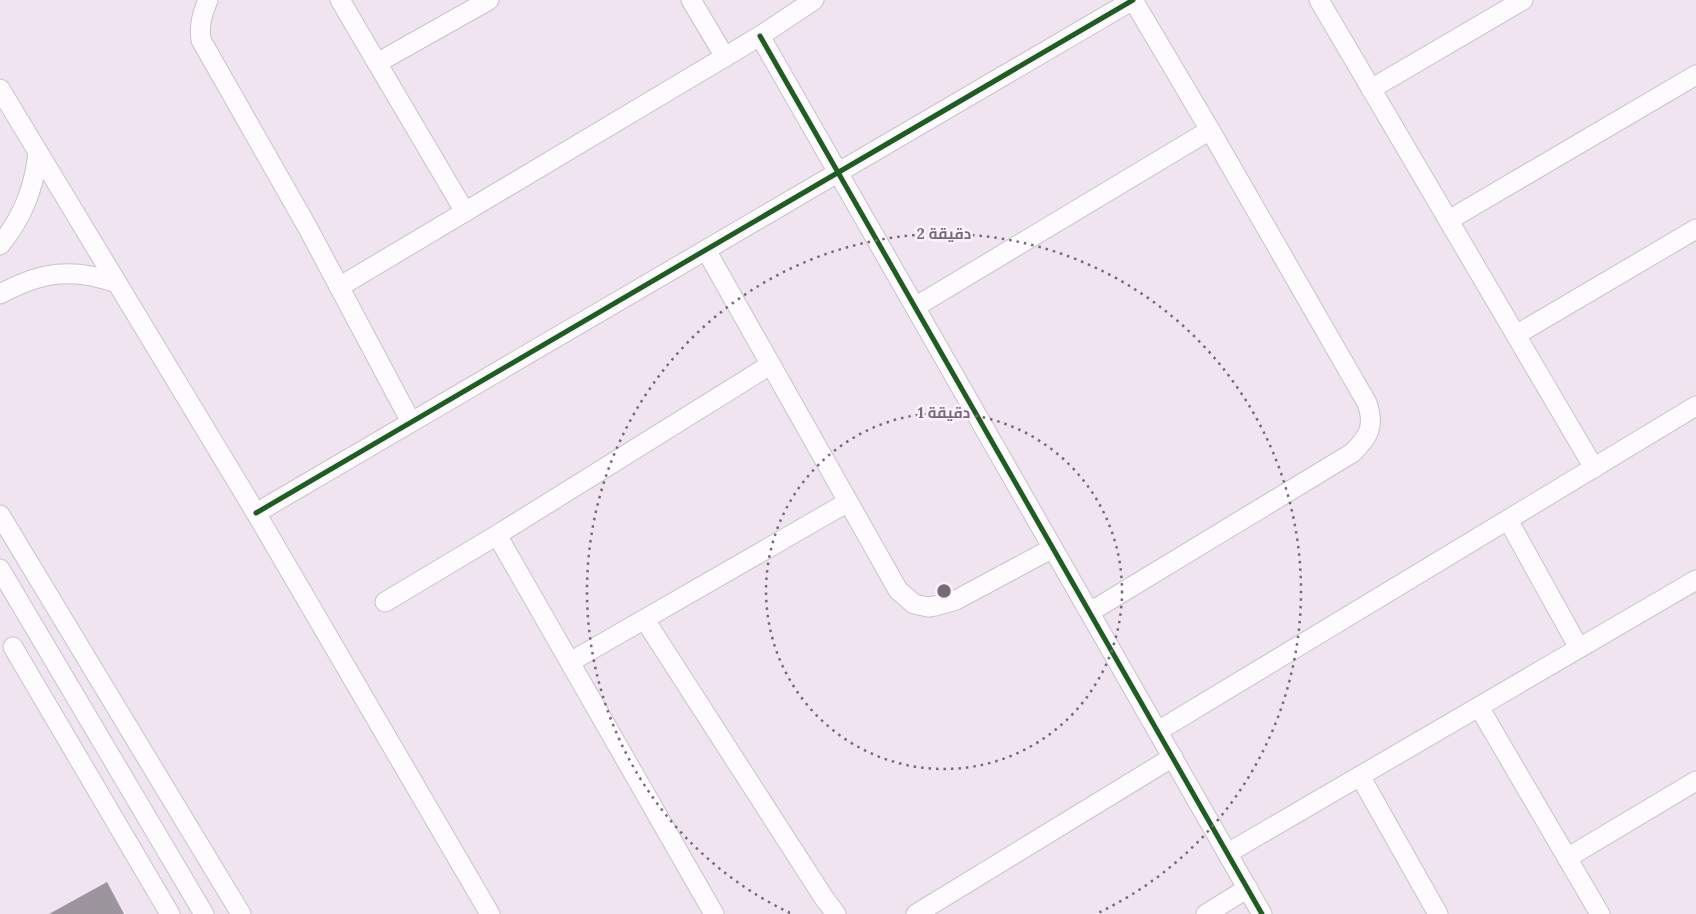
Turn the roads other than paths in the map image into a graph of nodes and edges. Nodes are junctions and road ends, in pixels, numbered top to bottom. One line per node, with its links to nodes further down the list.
1 (208, 0): 24 (street)
2 (340, 0): 11 (street)
3 (490, 0): 11 (street)
4 (691, 0): 10 (street)
5 (814, 0): 9 (street)
6 (1133, 0): 15 (street); 17 (street)
7 (1319, 0): 14 (street)
8 (1523, 0): 14 (street)
9 (760, 36): 10 (street); 17 (street)
10 (725, 57): 18 (street)
11 (377, 63): 18 (street)
12 (1696, 75): 19 (street)
13 (0, 89): 16 (street)
14 (1371, 89): 19 (street)
15 (1210, 130): 26 (street); 41 (street)
16 (38, 153): 21 (street); 23 (street)
17 (838, 173): 22 (street); 26 (street)
18 (465, 212): 24 (street)
19 (1449, 220): 27 (street)
20 (1696, 228): 27 (street)
21 (0, 245)
22 (706, 250): 28 (street); 30 (street)
23 (117, 283): 25 (street); 33 (street)
24 (339, 287): 30 (street)
25 (0, 294)
26 (915, 306): 37 (street)
27 (1516, 335): 31 (street)
28 (770, 365): 32 (street); 36 (street)
29 (1696, 406): 31 (street)
30 (411, 422): 33 (street)
31 (1594, 468): 35 (street)
32 (848, 502): 37 (street); 42 (street)
33 (256, 513): 57 (street)
34 (0, 514): 56 (street)
35 (1508, 520): 44 (street); 47 (street)
36 (497, 535): 40 (street); 45 (street)
37 (1053, 548): 41 (street)
38 (2, 577): 55 (street)
39 (1696, 580): 44 (street)
40 (385, 602)
41 (1090, 612): 47 (street)
42 (645, 620): 45 (street); 59 (street)
43 (13, 647): 54 (street)
44 (1579, 648): 46 (street)
45 (570, 662): 58 (street)
46 (1479, 707): 49 (street); 52 (street)
47 (1158, 731): 48 (street)
48 (1173, 758): 51 (street); 60 (street)
49 (1360, 776): 51 (street); 63 (street)
50 (1696, 781): 52 (street)
51 (1228, 853): 53 (street)
52 (1567, 858): 64 (street)
53 (1248, 888): 61 (street); 62 (street)
54 (170, 914)
55 (204, 914)
56 (241, 914)
57 (490, 914)
58 (714, 914)
59 (836, 914)
60 (916, 914)
61 (1206, 914)
62 (1262, 914)
63 (1438, 914)
64 (1600, 914)

